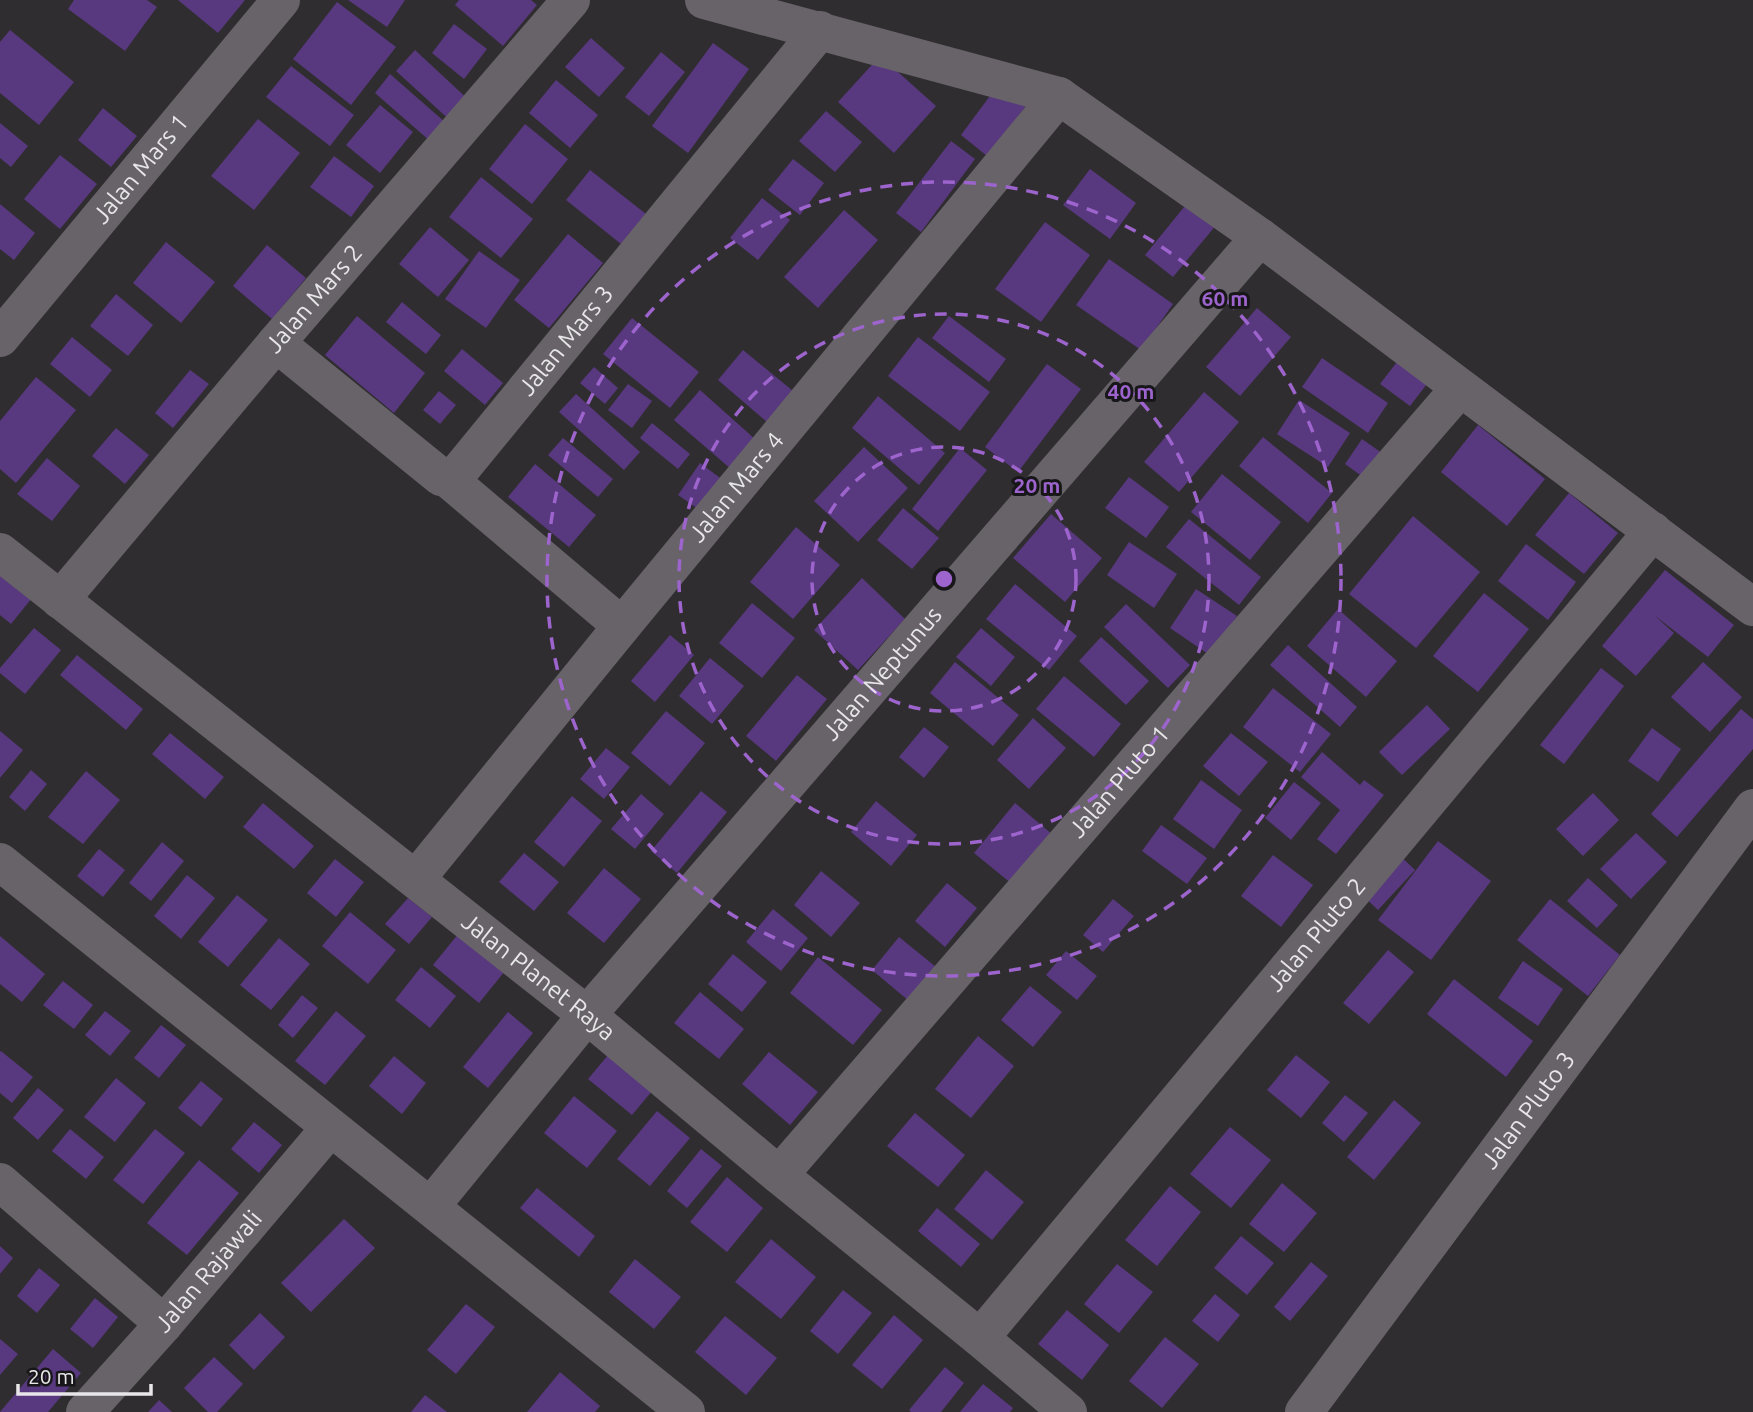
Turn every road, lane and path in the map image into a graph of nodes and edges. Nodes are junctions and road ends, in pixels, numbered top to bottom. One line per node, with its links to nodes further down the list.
1 (281, 0): 7 (street, Jalan Mars 1)
2 (571, 0): 8 (street, Jalan Mars 2)
3 (704, 0): 4 (street)
4 (820, 30): 5 (street); 10 (street, Jalan Mars 3)
5 (1059, 96): 6 (street); 15 (street, Jalan Mars 4)
6 (1260, 237): 9 (street); 19 (street, Jalan Neptunus)
7 (0, 338)
8 (276, 343): 10 (street); 13 (street, Jalan Mars 2)
9 (1460, 388): 11 (street); 21 (street, Jalan Pluto 1)
10 (447, 478): 15 (street)
11 (1653, 531): 14 (street); 25 (street, Jalan Pluto 2)
12 (0, 552): 13 (street, Jalan Planet Raya)
13 (60, 600): 18 (street, Jalan Planet Raya)
14 (1753, 607)
15 (622, 626): 18 (street, Jalan Mars 4)
16 (1753, 808): 29 (street, Jalan Pluto 3)
17 (0, 862): 20 (street)
18 (416, 879): 19 (street, Jalan Planet Raya)
19 (587, 1016): 21 (street, Jalan Planet Raya); 23 (street, Jalan Neptunus)
20 (330, 1128): 23 (street); 24 (street, Jalan Rajawali)
21 (779, 1175): 25 (street, Jalan Planet Raya)
22 (0, 1182): 24 (street)
23 (431, 1206): 27 (street)
24 (164, 1324): 26 (street, Jalan Rajawali)
25 (979, 1338): 28 (street, Jalan Planet Raya)
26 (85, 1412)
27 (686, 1412)
28 (1068, 1412)
29 (1304, 1412)

